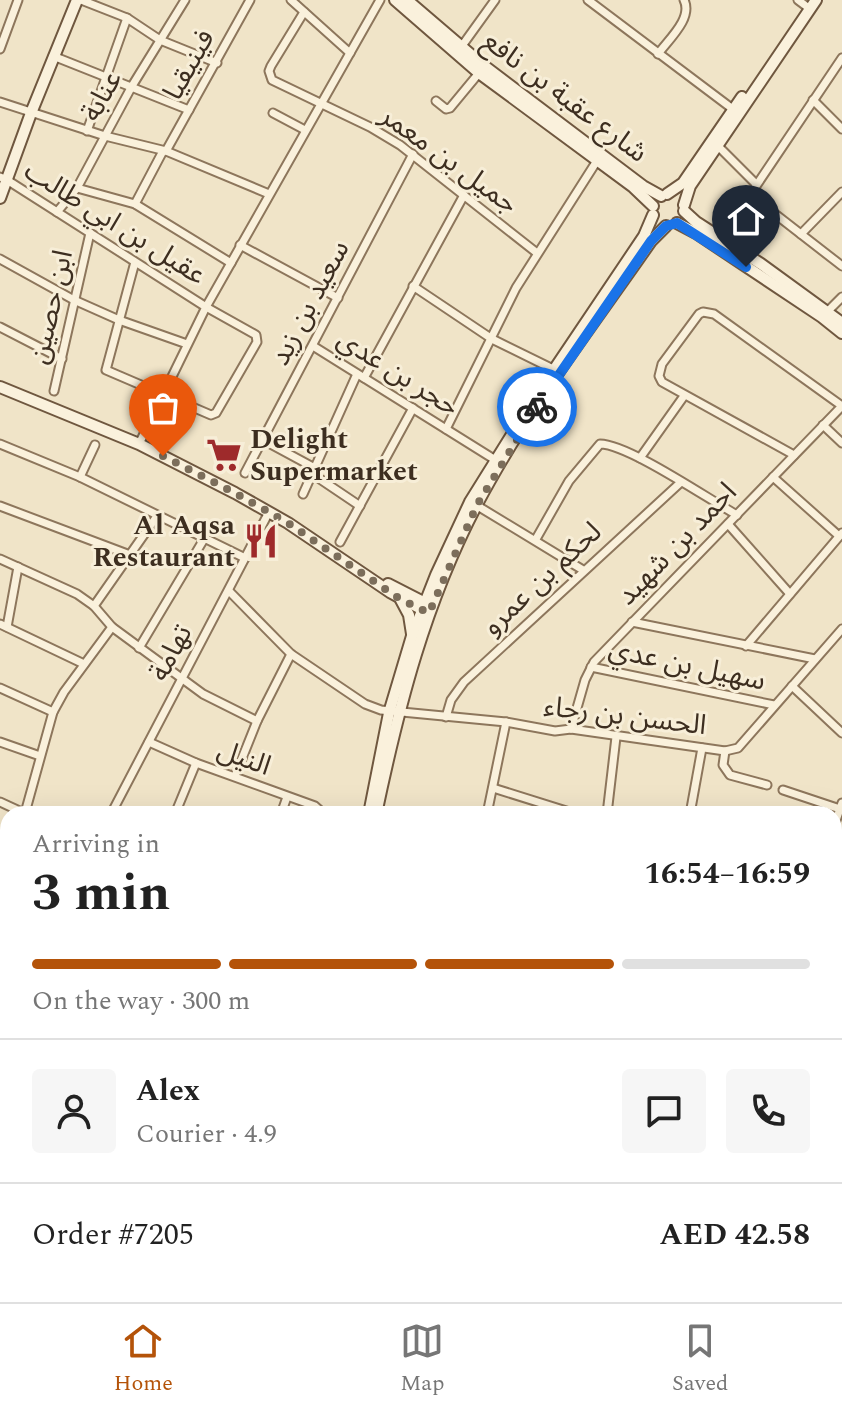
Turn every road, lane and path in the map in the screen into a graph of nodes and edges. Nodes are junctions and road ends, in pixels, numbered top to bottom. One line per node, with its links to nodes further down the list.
1 (18, 0): 16 (street)
2 (79, 0): 14 (street); 20 (street)
3 (185, 0): 15 (street, عنابة)
4 (250, 0): 22 (street, فينيقيا)
5 (291, 0): 13 (street)
6 (380, 0): 18 (street)
7 (395, 0): 17 (street, شارع عقبة بن نافع)
8 (407, 0): 17 (street, شارع عقبة بن نافع)
9 (495, 0): 17 (street)
10 (588, 0): 19 (street)
11 (684, 0): 19 (street)
12 (808, 3): 31 (street)
13 (304, 12): 18 (street); 29 (street, جميل بن معمر)
14 (127, 18): 15 (street); 24 (street)
15 (160, 40): 22 (street); 25 (street, عنابة)
16 (0, 49)
17 (459, 51): 23 (street, شارع عقبة بن نافع); 41 (street, شارع عقبة بن نافع)
18 (350, 53): 29 (street)
19 (658, 54): 31 (street)
20 (53, 56): 24 (street); 32 (street)
21 (842, 58): 26 (street)
22 (217, 63): 30 (street, فينيقيا)
23 (479, 73): 27 (street, شارع عقبة بن نافع); 41 (street, شارع عقبة بن نافع)
24 (106, 76): 25 (street); 36 (street)
25 (132, 86): 30 (street); 37 (street, عنابة)
26 (813, 100): 34 (street); 43 (street)
27 (436, 101)
28 (0, 102): 32 (street)
29 (322, 104): 35 (street); 40 (street, جميل بن معمر)
30 (189, 110): 39 (street, فينيقيا)
31 (737, 111): 38 (street); 48 (street)
32 (31, 113): 36 (street); 42 (street)
33 (273, 113): 35 (street)
34 (842, 129)
35 (305, 130): 46 (street)
36 (87, 131): 37 (street)
37 (105, 136): 39 (street); 44 (street, عنابة)
38 (718, 146): 43 (street); 51 (street)
39 (164, 151): 46 (street); 50 (street, فينيقيا)
40 (413, 154): 47 (street, جميل بن معمر); 65 (street, سعيد بن زيد)
41 (599, 158): 48 (street, شارع عقبة بن نافع); 52 (street, شارع عقبة بن نافع); 58 (street)
42 (3, 178): 49 (street); 53 (street, عقيل بن ابي طالب)
43 (756, 184): 56 (street)
44 (77, 188): 50 (street); 53 (street, عنابة)
45 (842, 192): 56 (street)
46 (269, 194): 57 (street)
47 (464, 195): 58 (street, جميل بن معمر); 63 (street)
48 (664, 195): 51 (street); 52 (street)
49 (0, 198)
50 (135, 204): 61 (street)
51 (684, 208): 54 (street); 68 (street)
52 (653, 211): 54 (street); 77 (street)
53 (57, 212): 55 (street, عقيل بن ابي طالب)
54 (671, 224): 68 (street); 77 (street)
55 (90, 233): 60 (street, عقيل بن ابي طالب); 66 (street, ابن حصين)
56 (801, 234): 62 (street)
57 (240, 245): 61 (street); 65 (street)
58 (537, 253): 73 (street)
59 (0, 259): 66 (street)
60 (135, 262): 67 (street, عقيل بن ابي طالب); 69 (street)
61 (231, 263): 67 (street)
62 (842, 266)
63 (413, 286): 73 (street); 78 (street)
64 (842, 297): 68 (street)
65 (338, 298): 75 (street, سعيد بن زيد)
66 (74, 300): 69 (street); 76 (street, ابن حصين)
67 (206, 307): 74 (street); 81 (street, عقيل بن ابي طالب)
68 (825, 314): 70 (street); 72 (street)
69 (119, 320): 74 (street); 81 (street)
70 (842, 323)
71 (0, 327): 76 (street)
72 (842, 333)
73 (492, 339): 77 (street); 86 (street)
74 (187, 344): 81 (street)
75 (313, 346): 78 (street, حجر بن عدي); 87 (street, سعيد بن زيد)
76 (62, 359): 80 (street, ابن حصين)
77 (557, 371): 94 (street)
78 (360, 376): 84 (street, حجر بن عدي); 95 (street)
79 (0, 387): 90 (street)
80 (54, 391)
81 (163, 393): 90 (street)
82 (684, 396): 83 (street); 92 (street); 93 (street)
83 (842, 406): 85 (street, احمد بن شهيد)
84 (413, 408): 86 (street, حجر بن عدي); 103 (street)
85 (823, 425): 88 (street); 92 (street, احمد بن شهيد)
86 (446, 429): 94 (street, حجر بن عدي)
87 (263, 440): 95 (street); 96 (street, سعيد بن زيد)
88 (842, 443)
89 (0, 444): 97 (street)
90 (139, 444): 104 (street)
91 (95, 445): 97 (street)
92 (794, 455): 98 (street, احمد بن شهيد)
93 (640, 458): 99 (street); 110 (street)
94 (497, 462): 101 (street)
95 (312, 470): 100 (street); 103 (street)
96 (245, 473)
97 (80, 477): 106 (street)
98 (773, 477): 105 (street, احمد بن شهيد); 108 (street)
99 (680, 483): 105 (street); 116 (street, لحكم بن عمرو)
100 (303, 494)
101 (473, 504): 110 (street); 117 (street); 122 (street)
102 (0, 506): 112 (street)
103 (360, 506): 111 (street)
104 (269, 512): 113 (street, تهامة); 120 (street)
105 (737, 515): 107 (street, احمد بن شهيد)
106 (157, 516): 109 (street); 112 (street)
107 (728, 524): 119 (street); 123 (street, احمد بن شهيد)
108 (841, 535): 119 (street)
109 (204, 539): 113 (street); 129 (street)
110 (536, 539): 116 (street)
111 (340, 542)
112 (130, 555): 121 (street)
113 (245, 558): 118 (street, تهامة)
114 (0, 559): 115 (street)
115 (18, 567): 121 (street); 124 (street)
116 (583, 570): 140 (street, لحكم بن عمرو)
117 (436, 575): 120 (street); 122 (street)
118 (229, 591): 130 (street); 134 (street, تهامة)
119 (790, 594): 128 (street)
120 (402, 595): 122 (street); 127 (street)
121 (94, 606): 125 (street)
122 (427, 608): 127 (street); 139 (street)
123 (632, 622): 128 (street); 133 (street, احمد بن شهيد)
124 (4, 626): 132 (street)
125 (112, 627): 129 (street); 132 (street)
126 (842, 629): 131 (street, الحسن بن رجاء)
127 (412, 636): 139 (street)
128 (746, 646): 131 (street)
129 (139, 648): 134 (street)
130 (291, 654): 139 (street); 141 (street)
131 (815, 659): 135 (street, الحسن بن رجاء)
132 (84, 664): 138 (street)
133 (591, 667): 137 (street, سهيل بن عدي); 143 (street, احمد بن شهيد)
134 (182, 678): 141 (street); 147 (street, تهامة)
135 (792, 686): 137 (street, الحسن بن رجاء); 144 (street)
136 (0, 688): 138 (street)
137 (774, 705): 149 (street, الحسن بن رجاء)
138 (53, 712): 150 (street)
139 (393, 713): 140 (street, الحسن بن رجاء); 152 (street)
140 (446, 717): 142 (street, الحسن بن رجاء)
141 (257, 721): 153 (street)
142 (506, 722): 143 (street, الحسن بن رجاء); 155 (street)
143 (571, 729): 145 (street, الحسن بن رجاء)
144 (842, 733)
145 (616, 737): 148 (street, الحسن بن رجاء); 167 (street)
146 (0, 742): 150 (street)
147 (149, 742): 151 (street, النيل); 159 (street, تهامة)
148 (702, 748): 149 (street, الحسن بن رجاء); 168 (street)
149 (725, 751): 154 (street)
150 (40, 756): 158 (street)
151 (196, 763): 153 (street, النيل); 160 (street)
152 (381, 775): 163 (street); 164 (street)
153 (235, 776): 157 (street, النيل)
154 (767, 785)
155 (493, 788): 165 (street); 166 (street)
156 (783, 790): 169 (street)
157 (287, 797): 161 (street); 162 (street, النيل)
158 (28, 806)
159 (115, 806)
160 (178, 806)
161 (284, 806)
162 (315, 806)
163 (371, 806)
164 (377, 806)
165 (489, 806)
166 (550, 806)
167 (608, 806)
168 (691, 806)
169 (841, 806)

